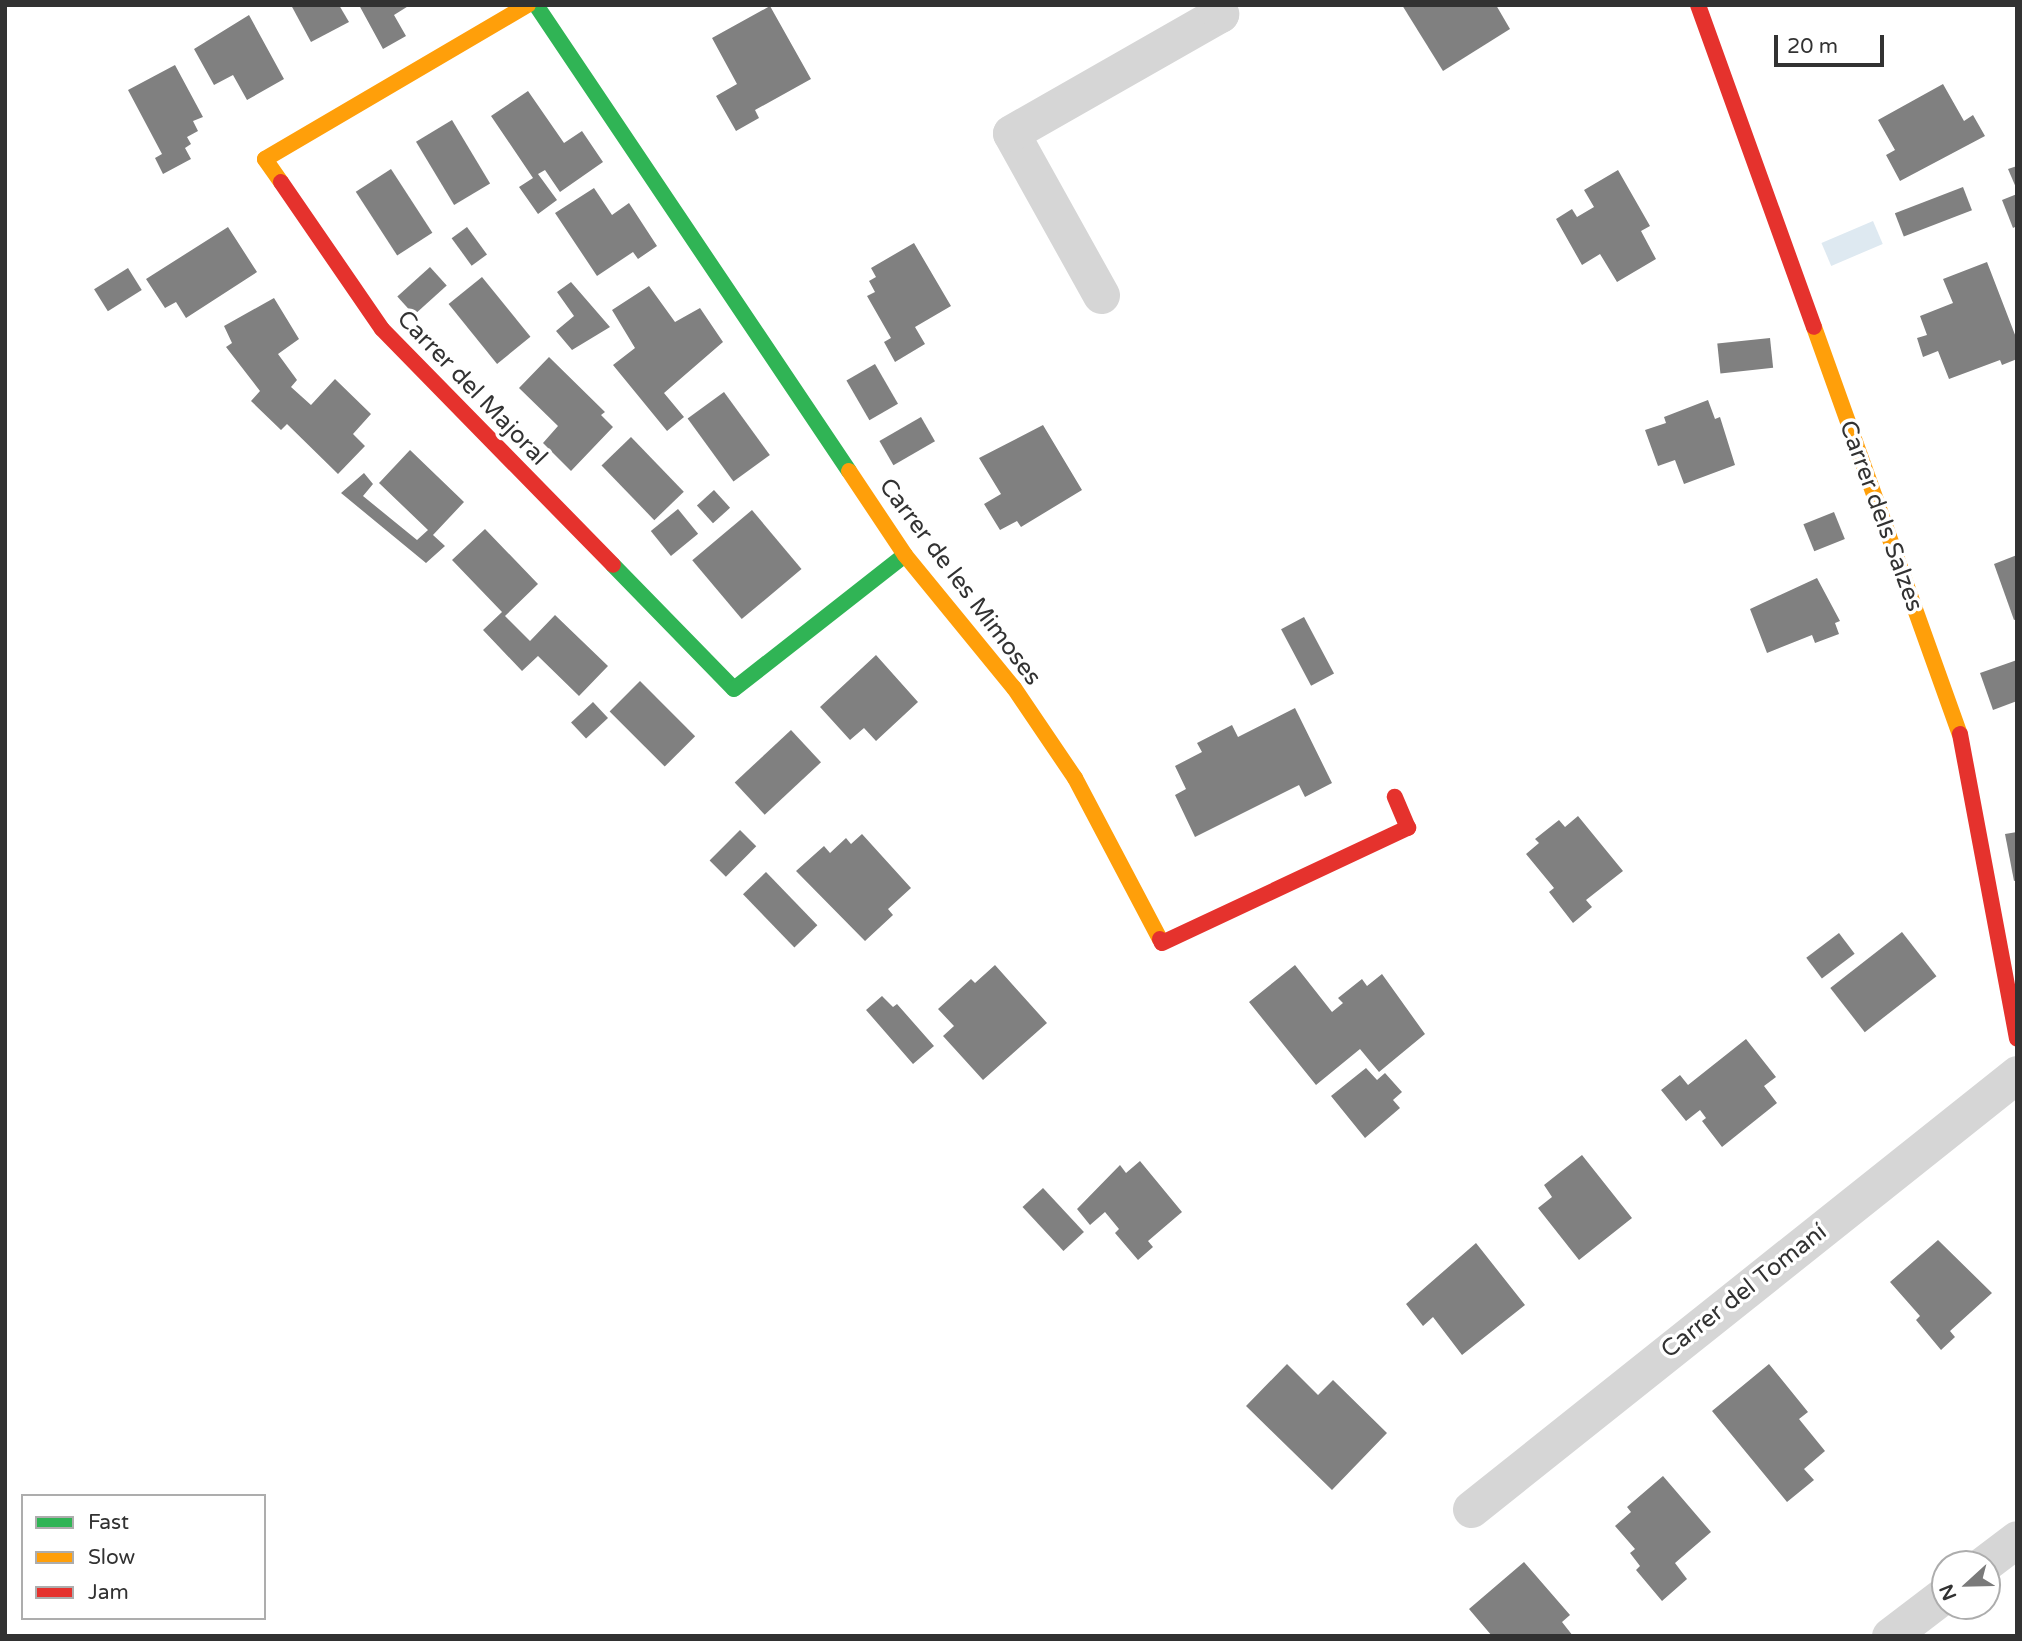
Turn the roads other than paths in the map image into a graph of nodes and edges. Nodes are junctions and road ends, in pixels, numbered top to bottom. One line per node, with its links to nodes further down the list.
1 (528, 5): 6 (street, Carrer del Majoral)
2 (537, 5): 6 (street, Carrer de les Mimoses)
3 (1215, 5): 5 (street)
4 (1698, 5): 8 (street, Carrer dels Salzes)
5 (1101, 295)
6 (905, 555): 7 (street, Carrer de les Mimoses)
7 (1395, 797)
8 (2017, 1039)
9 (2017, 1074): 10 (street, Carrer del Tomaní)
10 (1471, 1508)
11 (2017, 1539): 12 (street)
12 (2001, 1551)
13 (1931, 1605): 14 (street)
14 (1890, 1636)

